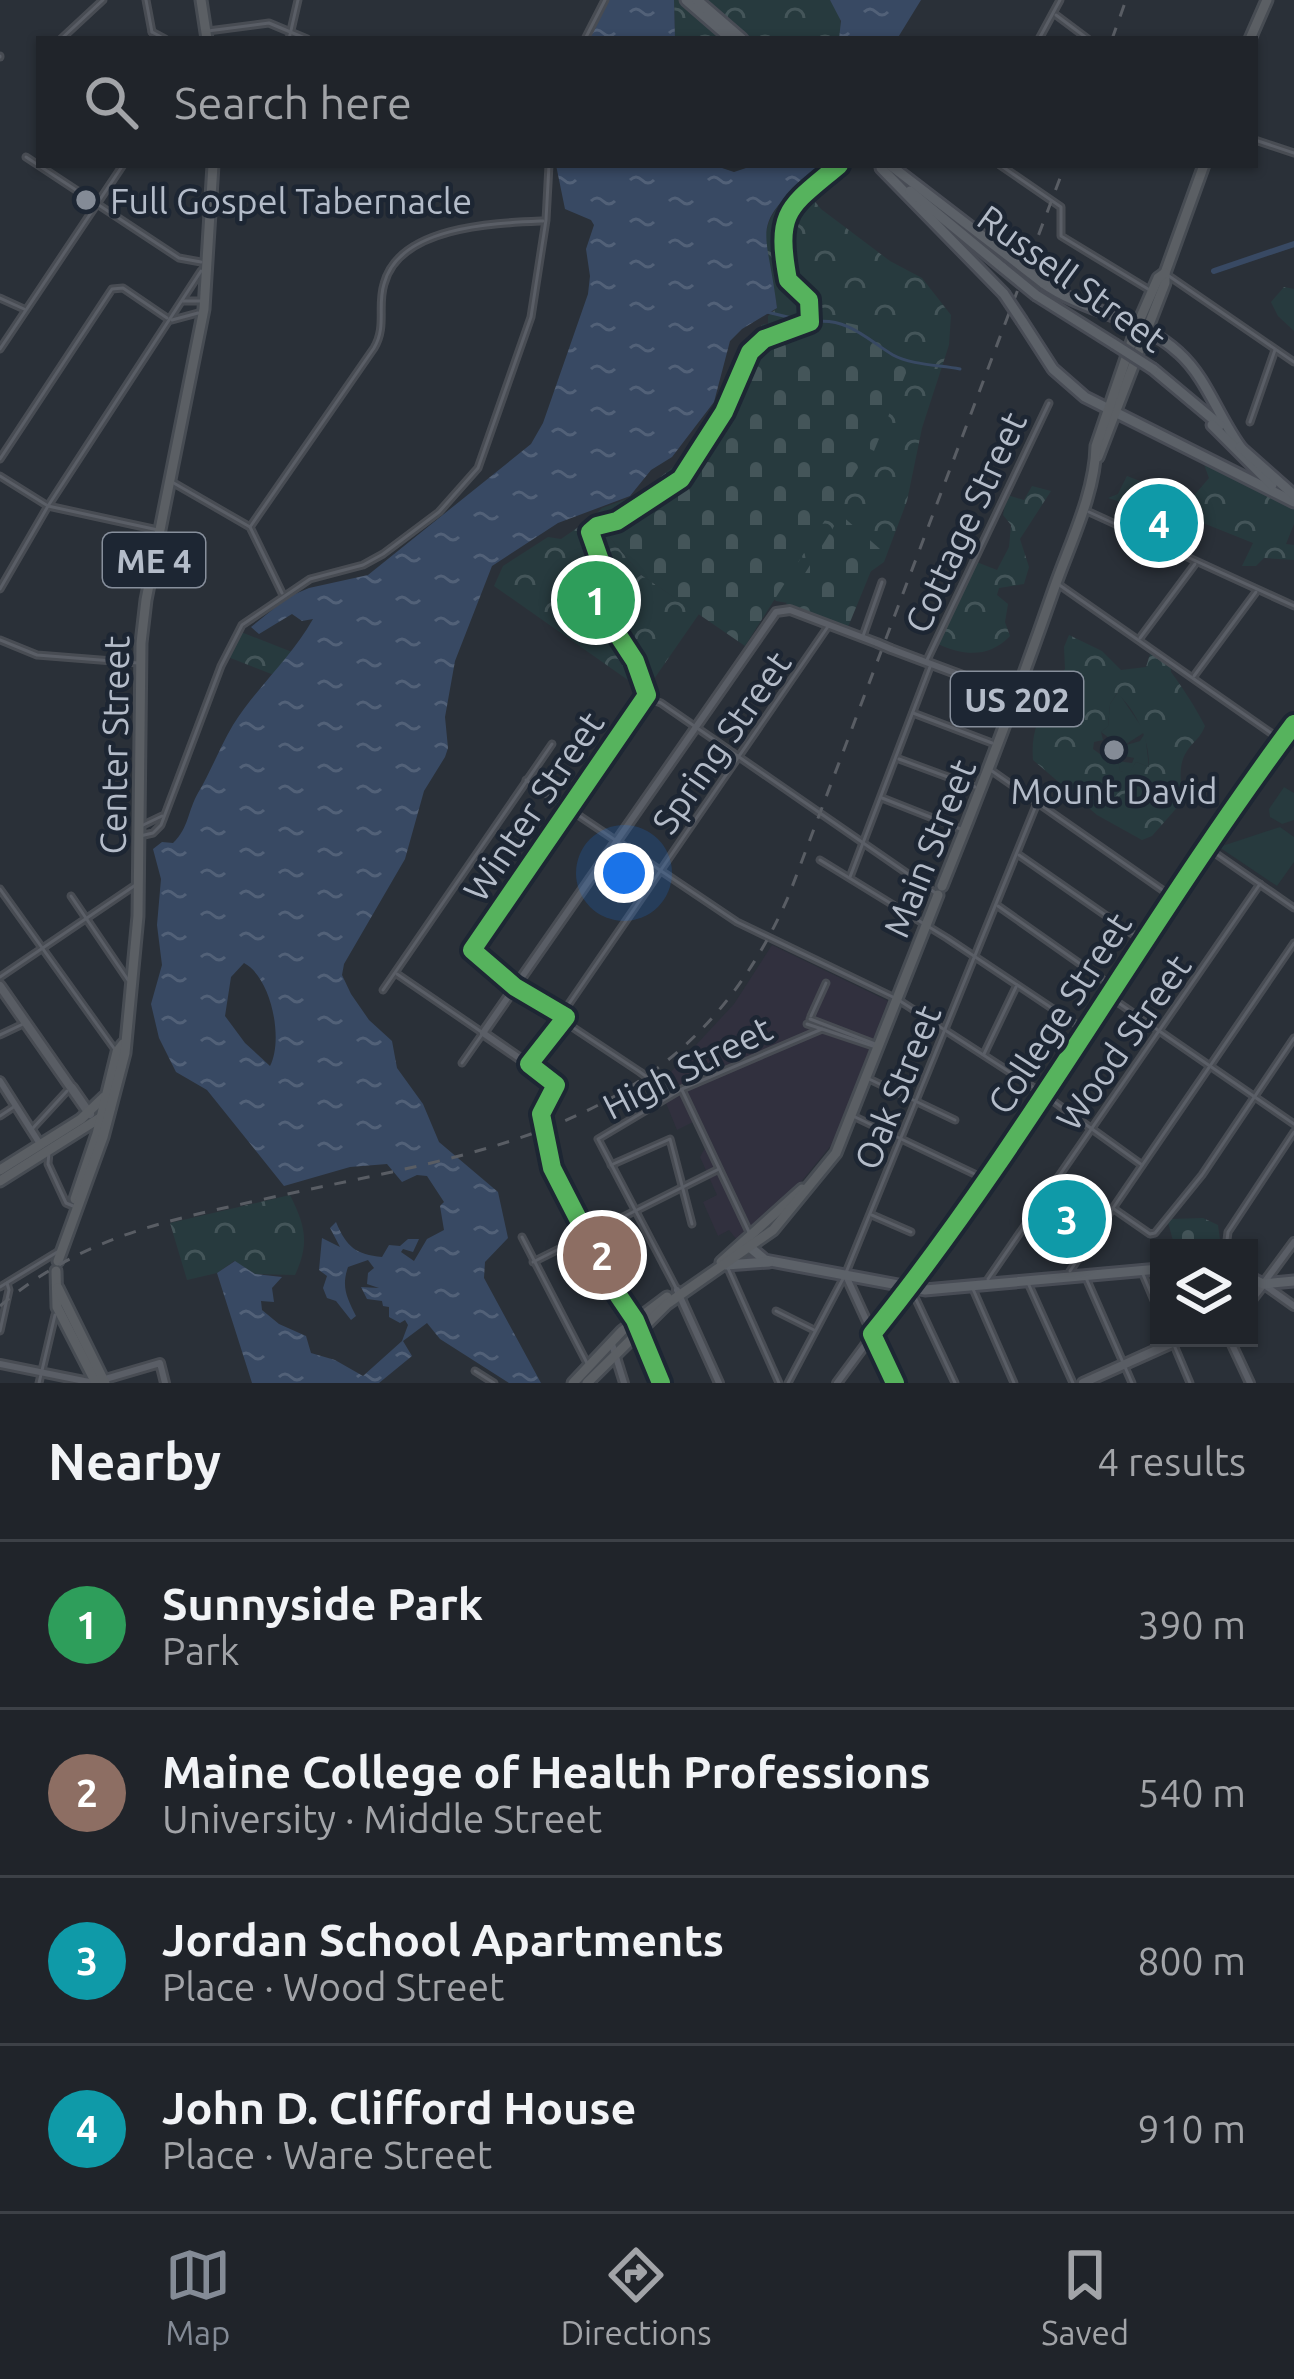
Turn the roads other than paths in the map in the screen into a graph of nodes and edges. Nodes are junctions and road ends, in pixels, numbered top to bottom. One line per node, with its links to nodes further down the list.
1 (104, 0): 15 (street)
2 (146, 0): 13 (street)
3 (201, 0): 14 (highway)
4 (298, 0): 12 (street)
5 (605, 0): 20 (street)
6 (686, 0): 10 (main road)
7 (697, 0): 10 (main road)
8 (1060, 0): 11 (street)
9 (1267, 0): 25 (highway)
10 (705, 12): 21 (main road); 22 (main road)
11 (1054, 14): 23 (street); 24 (street)
12 (288, 31): 14 (street); 18 (street); 19 (street)
13 (152, 32): 16 (street); 17 (street)
14 (207, 35)
15 (64, 36)
16 (148, 36)
17 (159, 36)
18 (289, 36)
19 (300, 36)
20 (587, 36)
21 (728, 36)
22 (738, 36)
23 (1041, 36)
24 (1084, 36)
25 (1251, 36)
26 (1258, 141): 27 (street)
27 (1294, 152)
28 (26, 157): 29 (street)
29 (36, 164)
30 (42, 168): 40 (street)
31 (56, 168): 40 (street)
32 (121, 168): 41 (street)
33 (213, 168): 43 (highway, Center Street / ME 4)
34 (549, 168): 42 (street)
35 (887, 168): 55 (main road, Russell Street, bridge)
36 (887, 168): 57 (main road, bridge)
37 (888, 168): 51 (main road, bridge)
38 (1004, 168): 45 (street)
39 (1203, 168): 44 (highway, Main Street / US 202)
40 (51, 174): 41 (street)
41 (97, 204): 43 (street); 49 (street)
42 (546, 220): 66 (street); 73 (street)
43 (209, 262): 47 (street); 48 (highway, Center Street / ME 4)
44 (1165, 273): 45 (highway, Main Street / US 202); 53 (street)
45 (1155, 293): 51 (highway, Main Street / US 202)
46 (0, 298): 49 (street)
47 (180, 304): 48 (street); 50 (street)
48 (204, 308): 50 (street); 62 (highway, Center Street / ME 4)
49 (26, 310): 52 (street)
50 (171, 320): 60 (street); 64 (street)
51 (1142, 328): 57 (highway, Main Street / US 202); 59 (main road)
52 (0, 349)
53 (1276, 349): 54 (street); 58 (street)
54 (1294, 362)
55 (1175, 386): 59 (main road, Russell Street); 63 (main road, Russell Street)
56 (1048, 403): 79 (street, Cottage Street)
57 (1112, 412): 63 (main road); 65 (highway, Main Street / US 202)
58 (1250, 422)
59 (1242, 449): 63 (main road, Russell Street)
60 (0, 459)
61 (0, 476): 64 (street)
62 (170, 482): 66 (street); 67 (highway, Center Street / ME 4)
63 (1294, 499)
64 (47, 506): 67 (street); 71 (street)
65 (1082, 509): 68 (street); 70 (highway, Main Street / US 202)
66 (250, 526): 73 (street)
67 (160, 530): 80 (highway, Center Street / ME 4)
68 (1196, 560): 72 (street); 78 (street)
69 (882, 582): 76 (street)
70 (1056, 583): 78 (street); 82 (highway, Main Street / US 202)
71 (0, 589)
72 (1258, 590): 74 (street); 81 (street)
73 (283, 595): 97 (street)
74 (1294, 606)
75 (830, 625): 76 (street); 85 (street); 89 (street, Spring Street)
76 (862, 638): 79 (street, bridge)
77 (0, 640): 80 (street)
78 (1138, 640): 81 (street)
79 (929, 663): 82 (street); 83 (street, Cottage Street)
80 (140, 664): 99 (highway, Center Street / ME 4)
81 (1193, 678): 86 (street)
82 (1018, 697): 88 (highway, Main Street / US 202)
83 (914, 713): 88 (street); 90 (street, Cottage Street)
84 (1294, 724): 86 (main road, College Street)
85 (694, 727): 89 (street); 96 (street, Winter Street); 100 (street)
86 (1282, 740): 102 (main road, College Street)
87 (552, 745): 92 (street)
88 (1000, 746): 91 (highway, Main Street / US 202)
89 (739, 758): 101 (street); 105 (street, Spring Street)
90 (896, 758): 93 (street); 94 (street, Cottage Street)
91 (990, 770): 93 (highway, Main Street / US 202); 95 (street)
92 (526, 780): 96 (street); 121 (street)
93 (982, 790): 98 (highway, Main Street / US 202)
94 (881, 798): 98 (street); 101 (street, Cottage Street)
95 (1037, 803): 103 (street, Oak Street); 112 (street)
96 (572, 808): 100 (street); 126 (street, Winter Street)
97 (164, 814): 99 (street); 99 (street)
98 (964, 831): 110 (highway, Main Street / US 202)
99 (138, 832): 107 (highway, Center Street / ME 4)
100 (616, 840): 105 (street); 126 (street)
101 (864, 844): 106 (street, Cottage Street); 110 (street)
102 (1208, 848): 108 (street); 112 (main road, College Street)
103 (1017, 854): 113 (street, Oak Street); 117 (street)
104 (820, 860): 106 (street)
105 (660, 870): 129 (street); 130 (street, Spring Street)
106 (850, 878): 116 (street)
107 (138, 883): 115 (street); 125 (highway, Center Street / ME 4)
108 (1260, 884): 114 (street); 136 (street, Wood Street)
109 (0, 889): 119 (street)
110 (940, 891): 116 (highway, Main Street / US 202)
111 (71, 896): 115 (street)
112 (1174, 898): 117 (main road, College Street)
113 (997, 905): 120 (street, Oak Street); 128 (street)
114 (1294, 908)
115 (86, 919): 119 (street); 125 (street)
116 (926, 926): 120 (street); 129 (highway, Main Street / US 202)
117 (1144, 943): 128 (main road, College Street)
118 (1294, 943): 146 (street)
119 (42, 949): 122 (street); 142 (street)
120 (976, 958): 124 (street); 135 (street, Oak Street)
121 (396, 973): 127 (street); 137 (street)
122 (0, 982): 132 (main road)
123 (826, 983): 131 (street)
124 (1017, 986): 134 (street); 143 (street)
125 (132, 987): 142 (highway, Center Street / ME 4)
126 (514, 988): 130 (street); 137 (street)
127 (383, 990)
128 (1112, 992): 134 (main road, College Street); 136 (street)
129 (897, 999): 135 (street); 141 (highway, Main Street / US 202)
130 (560, 1018): 145 (street, Spring Street); 150 (street, bridge)
131 (808, 1021): 133 (street, High Street); 139 (street, High Street); 141 (street, High Street)
132 (24, 1023): 138 (street); 149 (main road)
133 (822, 1029): 139 (street, High Street); 141 (street, High Street)
134 (1086, 1031): 151 (main road, College Street)
135 (946, 1032): 143 (street); 154 (street, Oak Street)
136 (1159, 1032): 146 (street); 162 (street, Wood Street)
137 (482, 1033): 144 (street); 145 (street)
138 (0, 1035)
139 (797, 1038): 150 (street, High Street)
140 (1294, 1038): 152 (street)
141 (878, 1047): 147 (highway, Main Street / US 202)
142 (120, 1048): 153 (highway, Center Street / ME 4)
143 (983, 1055): 151 (street)
144 (461, 1064)
145 (528, 1064): 181 (street)
146 (1210, 1066): 152 (street); 169 (street)
147 (866, 1078): 154 (street); 156 (highway, Main Street / US 202)
148 (0, 1081): 155 (street)
149 (71, 1087): 159 (main road); 161 (street)
150 (682, 1089): 168 (street, High Street); 170 (street)
151 (1045, 1096): 162 (street); 172 (main road, College Street)
152 (1254, 1096): 160 (street); 176 (street)
153 (111, 1097): 159 (highway); 159 (highway, Center Street / ME 4)
154 (918, 1102): 158 (street); 164 (street, Oak Street)
155 (16, 1105): 157 (street); 161 (street)
156 (851, 1115): 164 (street); 185 (highway, Main Street / US 202)
157 (0, 1116)
158 (955, 1120)
159 (98, 1122): 165 (highway, ME 4); 175 (highway)
160 (1294, 1124)
161 (32, 1129): 165 (street)
162 (1091, 1130): 169 (street); 202 (street, Wood Street)
163 (1294, 1132): 183 (street)
164 (902, 1139): 172 (street); 178 (street, Oak Street)
165 (46, 1146): 166 (highway, ME 4); 167 (street); 171 (highway, ME 4)
166 (31, 1161): 167 (street); 173 (highway, ME 4)
167 (48, 1164): 175 (street)
168 (611, 1165): 174 (street); 177 (street)
169 (1142, 1165): 176 (street)
170 (718, 1169): 174 (street); 185 (street)
171 (0, 1170)
172 (989, 1180): 204 (main road, College Street)
173 (0, 1181)
174 (684, 1186): 177 (street); 179 (street)
175 (75, 1207): 186 (highway)
176 (1112, 1208): 195 (street)
177 (634, 1211): 181 (street); 208 (street)
178 (870, 1215): 180 (street); 192 (street, Oak Street)
179 (692, 1224)
180 (911, 1232)
181 (586, 1236): 187 (street); 212 (street)
182 (522, 1238): 187 (street)
183 (1227, 1239)
184 (1294, 1242): 201 (street)
185 (751, 1243): 188 (main road); 189 (highway, Main Street / US 202); 208 (highway, Main Street / US 202)
186 (58, 1261): 196 (street); 200 (highway)
187 (533, 1262): 224 (street)
188 (775, 1262): 189 (main road); 192 (main road)
189 (726, 1265): 208 (highway, Main Street / US 202); 236 (street)
190 (1141, 1270): 191 (main road); 193 (main road); 207 (street)
191 (1150, 1270)
192 (845, 1275): 204 (main road); 214 (street, Oak Street); 215 (street)
193 (1085, 1276): 195 (main road); 225 (street)
194 (0, 1277): 196 (street)
195 (1067, 1278): 198 (main road)
196 (6, 1281): 203 (street); 213 (street)
197 (1294, 1281): 201 (main road)
198 (1028, 1282): 202 (main road); 242 (street)
199 (1258, 1282): 201 (main road)
200 (56, 1283): 210 (highway); 228 (highway)
201 (1263, 1284): 206 (main road); 209 (street)
202 (988, 1286): 205 (main road)
203 (0, 1287)
204 (908, 1287): 205 (main road); 215 (street, College Street); 240 (street)
205 (972, 1287): 241 (street)
206 (1258, 1290)
207 (1150, 1291)
208 (679, 1293): 212 (highway, Main Street / US 202); 235 (street)
209 (1294, 1306)
210 (57, 1307): 227 (street); 228 (highway)
211 (776, 1311): 214 (street)
212 (637, 1326): 216 (highway, Main Street / US 202); 220 (highway, Main Street / US 202); 234 (street)
213 (0, 1330)
214 (815, 1331): 237 (street, Oak Street)
215 (872, 1334): 238 (street, College Street); 239 (street)
216 (611, 1341): 220 (street); 224 (highway, Main Street / US 202)
217 (1161, 1347): 225 (main road)
218 (1178, 1347): 245 (street)
219 (1233, 1347): 246 (street)
220 (615, 1355): 232 (highway, Main Street / US 202); 233 (street)
221 (170, 1359): 222 (street)
222 (160, 1363): 228 (street); 229 (street)
223 (0, 1364): 227 (street)
224 (588, 1365): 231 (highway, Main Street / US 202)
225 (1124, 1365): 243 (main road); 244 (street)
226 (475, 1371): 230 (street)
227 (40, 1378): 228 (street)
228 (99, 1382)
229 (164, 1383)
230 (494, 1383)
231 (573, 1383)
232 (587, 1383)
233 (624, 1383)
234 (661, 1383)
235 (719, 1383)
236 (779, 1383)
237 (788, 1383)
238 (838, 1383)
239 (896, 1383)
240 (955, 1383)
241 (1014, 1383)
242 (1073, 1383)
243 (1083, 1383)
244 (1132, 1383)
245 (1190, 1383)
246 (1250, 1383)

